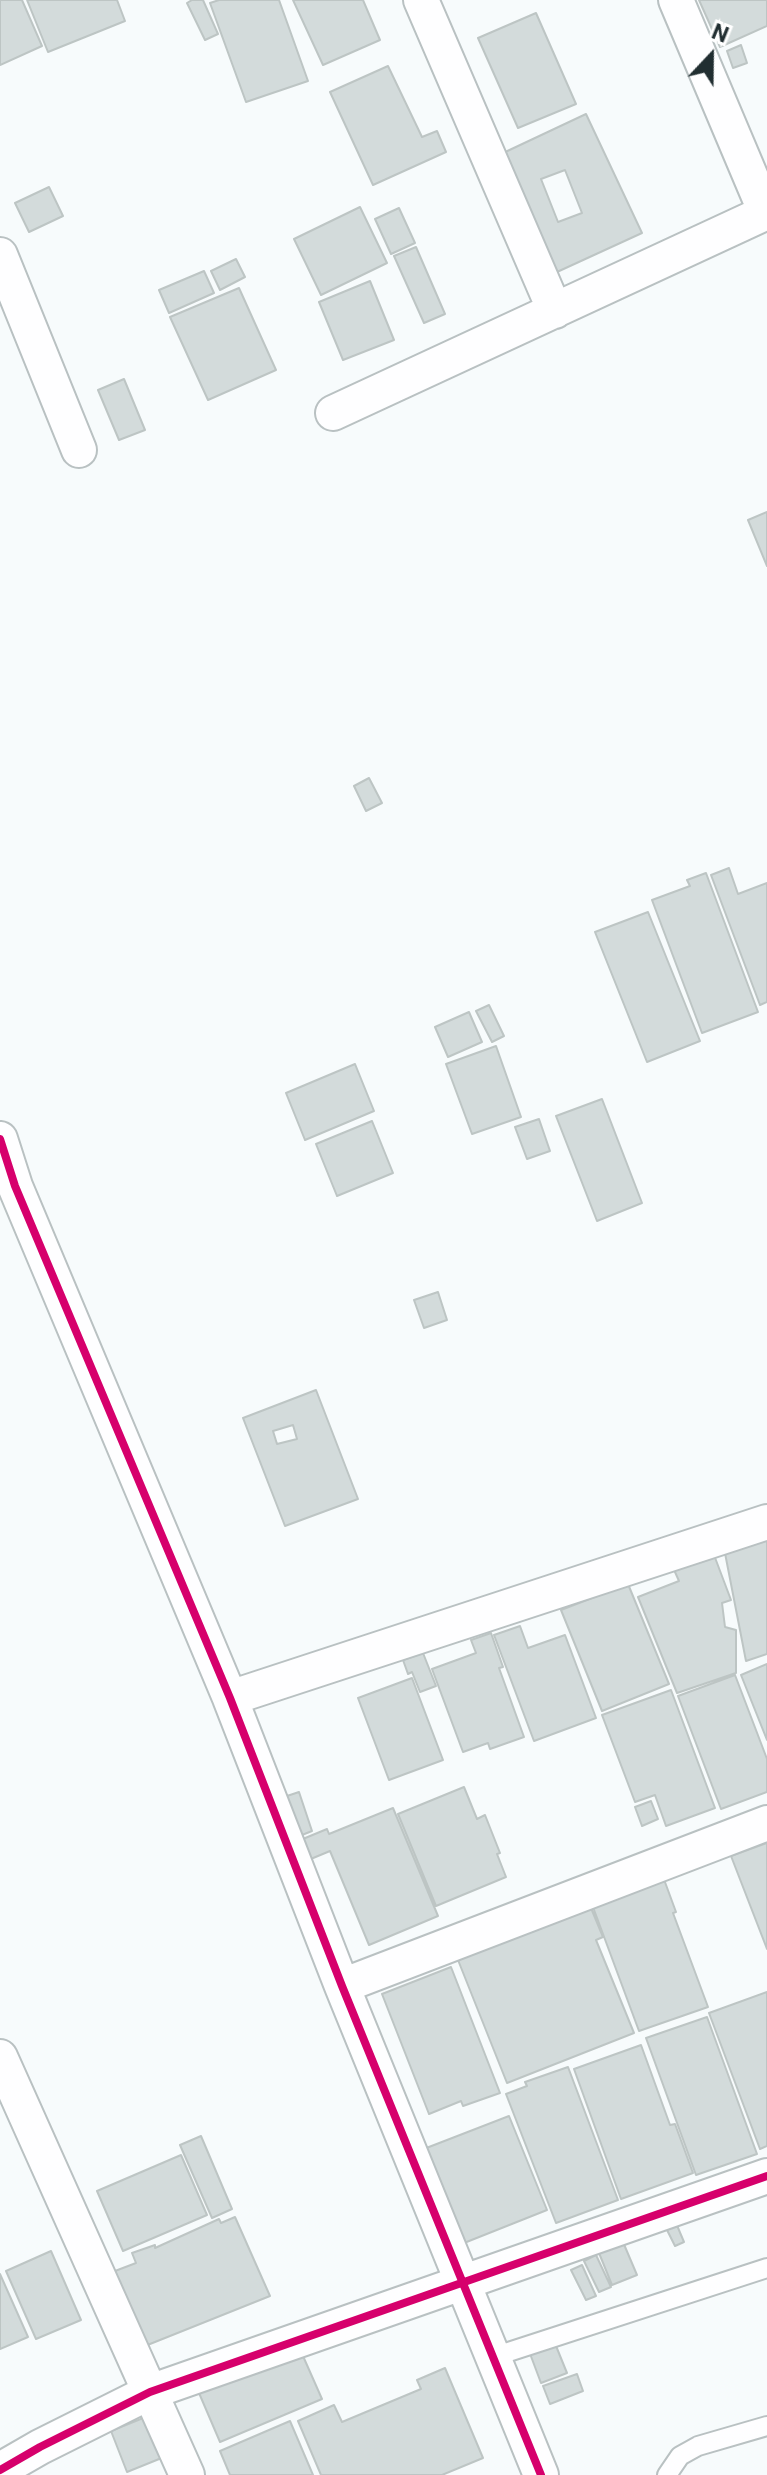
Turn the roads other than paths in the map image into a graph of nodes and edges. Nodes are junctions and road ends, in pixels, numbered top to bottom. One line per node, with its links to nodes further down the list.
1 (421, 0): 5 (street)
2 (676, 0): 3 (street)
3 (766, 213): 5 (street)
4 (0, 255): 7 (street)
5 (555, 311): 6 (street)
6 (333, 413)
7 (79, 450)
8 (0, 1139): 9 (street)
9 (8, 1190): 11 (street)
10 (767, 1522): 11 (street)
11 (230, 1698): 13 (street)
12 (767, 1823): 13 (street)
13 (342, 1986): 17 (street)
14 (0, 2057): 19 (street)
15 (767, 2176): 17 (street)
16 (767, 2268): 18 (lane)
17 (462, 2282): 18 (street); 19 (street)
18 (493, 2357): 23 (street)
19 (150, 2392): 21 (street); 22 (street)
20 (767, 2426): 24 (lane)
21 (0, 2470)
22 (187, 2475)
23 (541, 2475)
24 (667, 2475)

